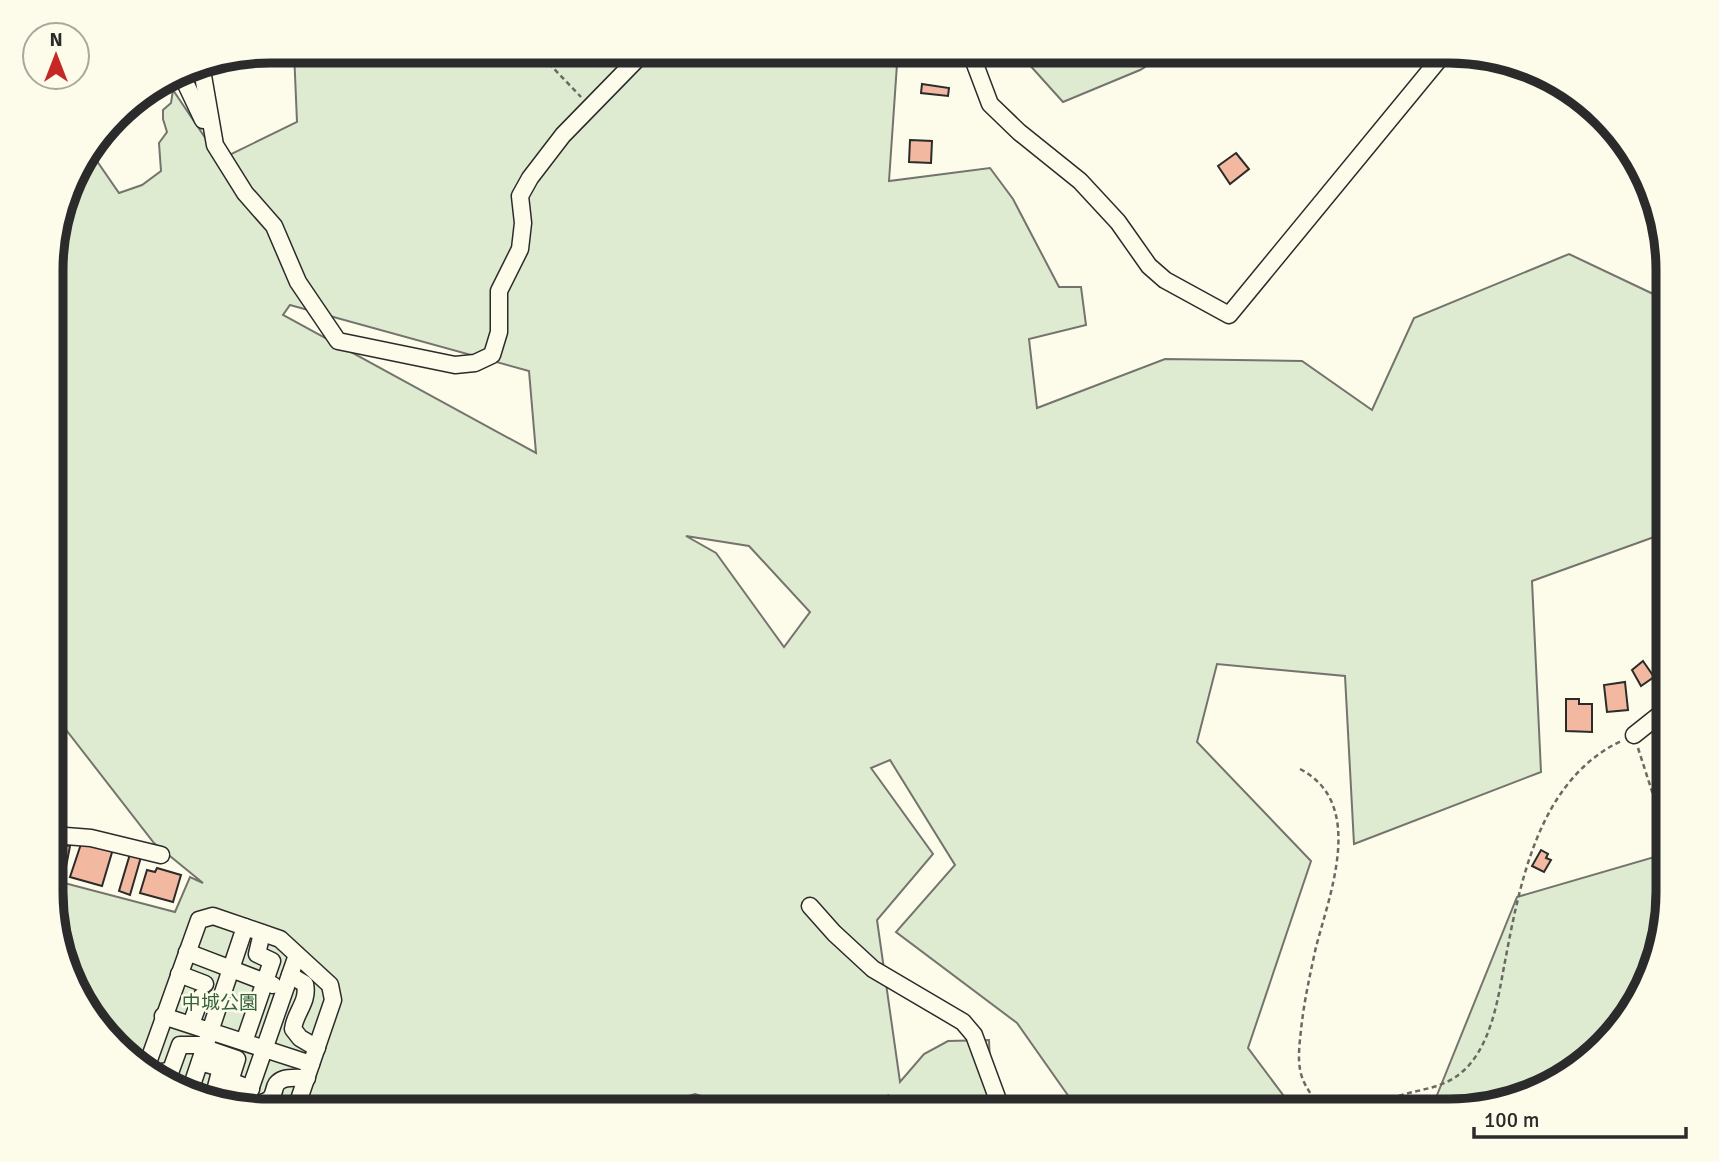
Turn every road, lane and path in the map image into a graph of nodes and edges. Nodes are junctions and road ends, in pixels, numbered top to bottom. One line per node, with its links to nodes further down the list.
1 (548, 63): 7 (path)
2 (633, 63): 7 (street)
3 (975, 63): 4 (street)
4 (1436, 63)
5 (203, 75): 8 (street)
6 (185, 82): 8 (street)
7 (590, 107): 8 (street)
8 (215, 145)
9 (1656, 718): 10 (street)
10 (1634, 735): 12 (path); 41 (path)
11 (1300, 769): 40 (path)
12 (1656, 804)
13 (63, 836): 14 (street)
14 (160, 855)
15 (810, 906): 39 (street)
16 (245, 927): 17 (street); 19 (street); 22 (street)
17 (262, 933): 18 (street); 21 (street)
18 (280, 939): 20 (street); 21 (street)
19 (187, 953): 22 (street); 25 (street)
20 (297, 955): 24 (street); 32 (street)
21 (272, 961): 23 (street)
22 (231, 968): 23 (street); 29 (street)
23 (265, 982): 24 (street); 28 (street)
24 (288, 982): 30 (street); 32 (street)
25 (193, 991): 26 (street); 27 (street)
26 (163, 1016): 27 (street); 31 (street)
27 (191, 1024): 29 (street)
28 (244, 1042): 29 (street); 30 (street)
29 (206, 1046): 33 (street); 34 (street); 35 (street)
30 (265, 1048): 32 (street); 36 (street)
31 (150, 1060)
32 (312, 1063): 37 (street); 38 (street)
33 (166, 1070)
34 (193, 1084)
35 (244, 1097)
36 (248, 1097)
37 (271, 1099)
38 (299, 1099)
39 (998, 1099)
40 (1316, 1099)
41 (1391, 1099)

